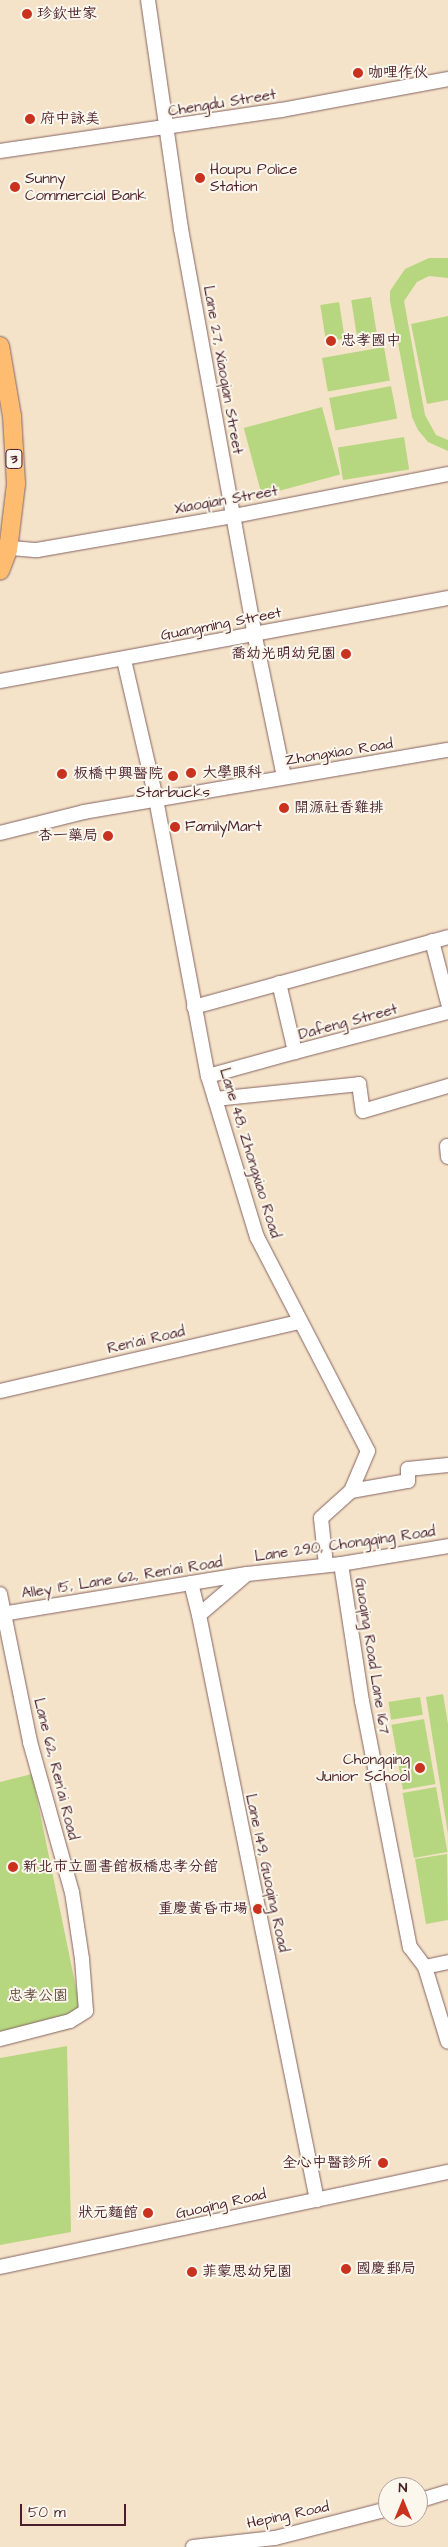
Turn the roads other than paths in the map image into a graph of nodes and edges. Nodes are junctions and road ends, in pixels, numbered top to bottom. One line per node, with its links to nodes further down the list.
1 (148, 0): 3 (street, Lane 27, Xiaoqian Street)
2 (448, 79): 3 (street, Chengdu Street)
3 (167, 128): 4 (street, Chengdu Street); 7 (street, Lane 27, Xiaoqian Street)
4 (0, 151)
5 (0, 346): 8 (main road, 3)
6 (448, 474): 7 (street, Xiaoqian Street)
7 (234, 516): 8 (street, Xiaoqian Street); 11 (street, Lane 27, Xiaoqian Street)
8 (4, 548): 9 (main road, 3)
9 (0, 571)
10 (448, 598): 11 (street, Guangming Street)
11 (254, 632): 12 (street, Guangming Street); 15 (street, Lane 27, Xiaoqian Street)
12 (124, 660): 13 (street, Guangming Street); 16 (street, Lane 48, Zhongxiao Road)
13 (0, 681)
14 (448, 750): 15 (street, Zhongxiao Road)
15 (284, 777): 16 (street, Zhongxiao Road)
16 (156, 799): 17 (street, Zhongxiao Road); 22 (street, Lane 48, Zhongxiao Road)
17 (0, 833)
18 (448, 937): 19 (street)
19 (432, 941): 20 (street); 21 (street)
20 (279, 983): 22 (street); 24 (street, Dafeng Street)
21 (448, 1003)
22 (194, 1006): 25 (street, Lane 48, Zhongxiao Road)
23 (448, 1012): 24 (street, Dafeng Street)
24 (295, 1052): 25 (street)
25 (208, 1076): 27 (street, Lane 48, Zhongxiao Road)
26 (448, 1086): 27 (street)
27 (215, 1099): 28 (street, Lane 48, Zhongxiao Road)
28 (300, 1322): 29 (street, Ren’ai Road); 31 (street, Lane 48, Zhongxiao Road)
29 (0, 1391)
30 (448, 1465): 31 (street)
31 (351, 1491): 33 (street, Guoqing Road Lane 167)
32 (448, 1546): 33 (street, Lane 290, Chongqing Road)
33 (334, 1565): 34 (street, Lane 290, Chongqing Road); 40 (street, Guoqing Road Lane 167)
34 (247, 1574): 35 (street, Alley 15, Lane 62, Ren’ai Road); 38 (street)
35 (191, 1583): 37 (street, Alley 15, Lane 62, Ren’ai Road); 38 (street, Lane 149, Guoqing Road)
36 (0, 1594): 37 (street, Lane 62, Ren’ai Road)
37 (2, 1614): 41 (street, Lane 62, Ren’ai Road)
38 (199, 1616): 44 (street, Lane 149, Guoqing Road)
39 (448, 1962): 40 (street)
40 (425, 1967): 42 (street, Guoqing Road Lane 167)
41 (0, 2039)
42 (448, 2042)
43 (448, 2172): 44 (street, Guoqing Road)
44 (317, 2200): 45 (street, Guoqing Road)
45 (0, 2266)
46 (448, 2492): 47 (street)
47 (428, 2498)
48 (378, 2512): 49 (street, Heping Road)
49 (276, 2542): 50 (street, Heping Road)
50 (193, 2547)

